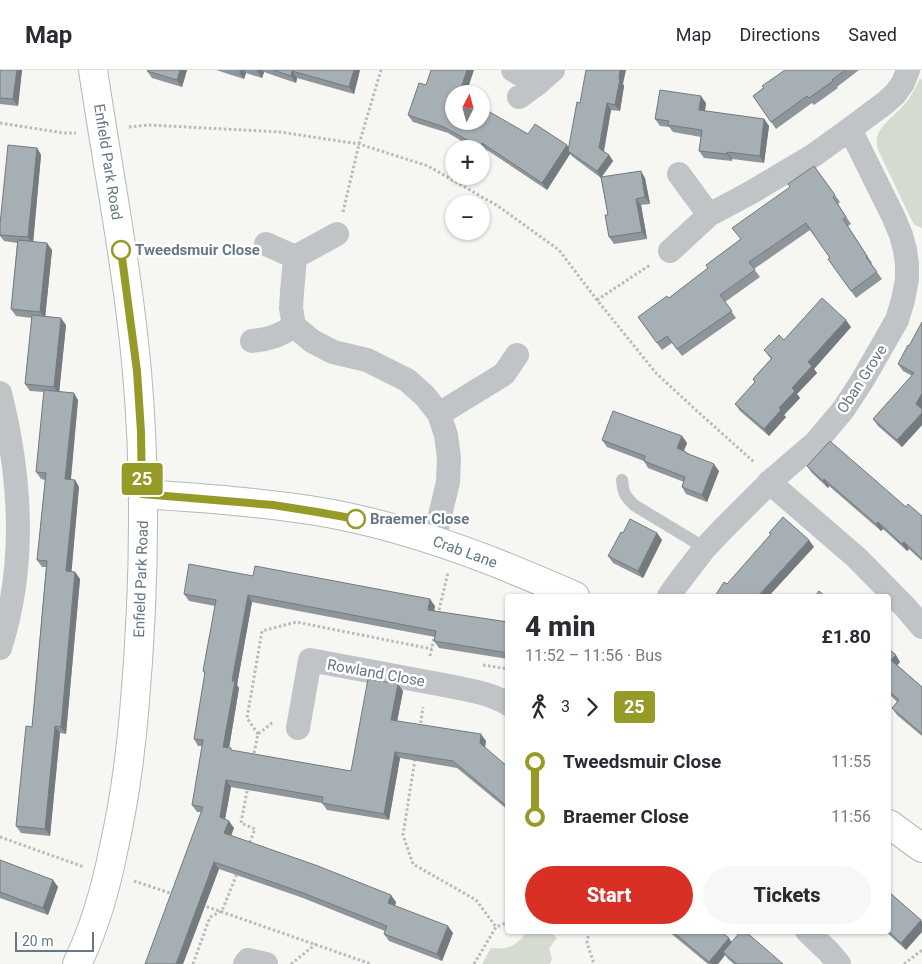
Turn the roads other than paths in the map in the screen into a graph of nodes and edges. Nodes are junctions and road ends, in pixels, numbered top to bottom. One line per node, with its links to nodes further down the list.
1 (93, 70): 20 (street, Enfield Park Road)
2 (513, 70): 4 (street)
3 (908, 70): 5 (street)
4 (536, 84)
5 (850, 129): 7 (street); 10 (street, Oban Grove)
6 (679, 174): 7 (street)
7 (709, 215): 11 (street)
8 (337, 234): 12 (street)
9 (266, 244): 12 (street)
10 (914, 247): 19 (street, Oban Grove)
11 (670, 252)
12 (296, 257): 13 (street)
13 (294, 326): 14 (street); 17 (street)
14 (252, 340)
15 (517, 355): 17 (street)
16 (1, 404): 26 (street)
17 (439, 414): 21 (street)
18 (622, 480): 22 (lane)
19 (771, 481): 22 (street, Oban Grove); 25 (street)
20 (142, 494): 21 (street, Crab Lane); 32 (street, Enfield Park Road)
21 (445, 544): 23 (street, Crab Lane)
22 (705, 548): 24 (street, Oban Grove)
23 (569, 594)
24 (670, 594)
25 (922, 627)
26 (0, 648)
27 (505, 702): 28 (street, Rowland Close)
28 (298, 728)
29 (891, 825): 30 (street)
30 (922, 848)
31 (810, 934): 35 (street)
32 (77, 964)
33 (245, 964): 34 (street)
34 (266, 964)
35 (839, 964)

